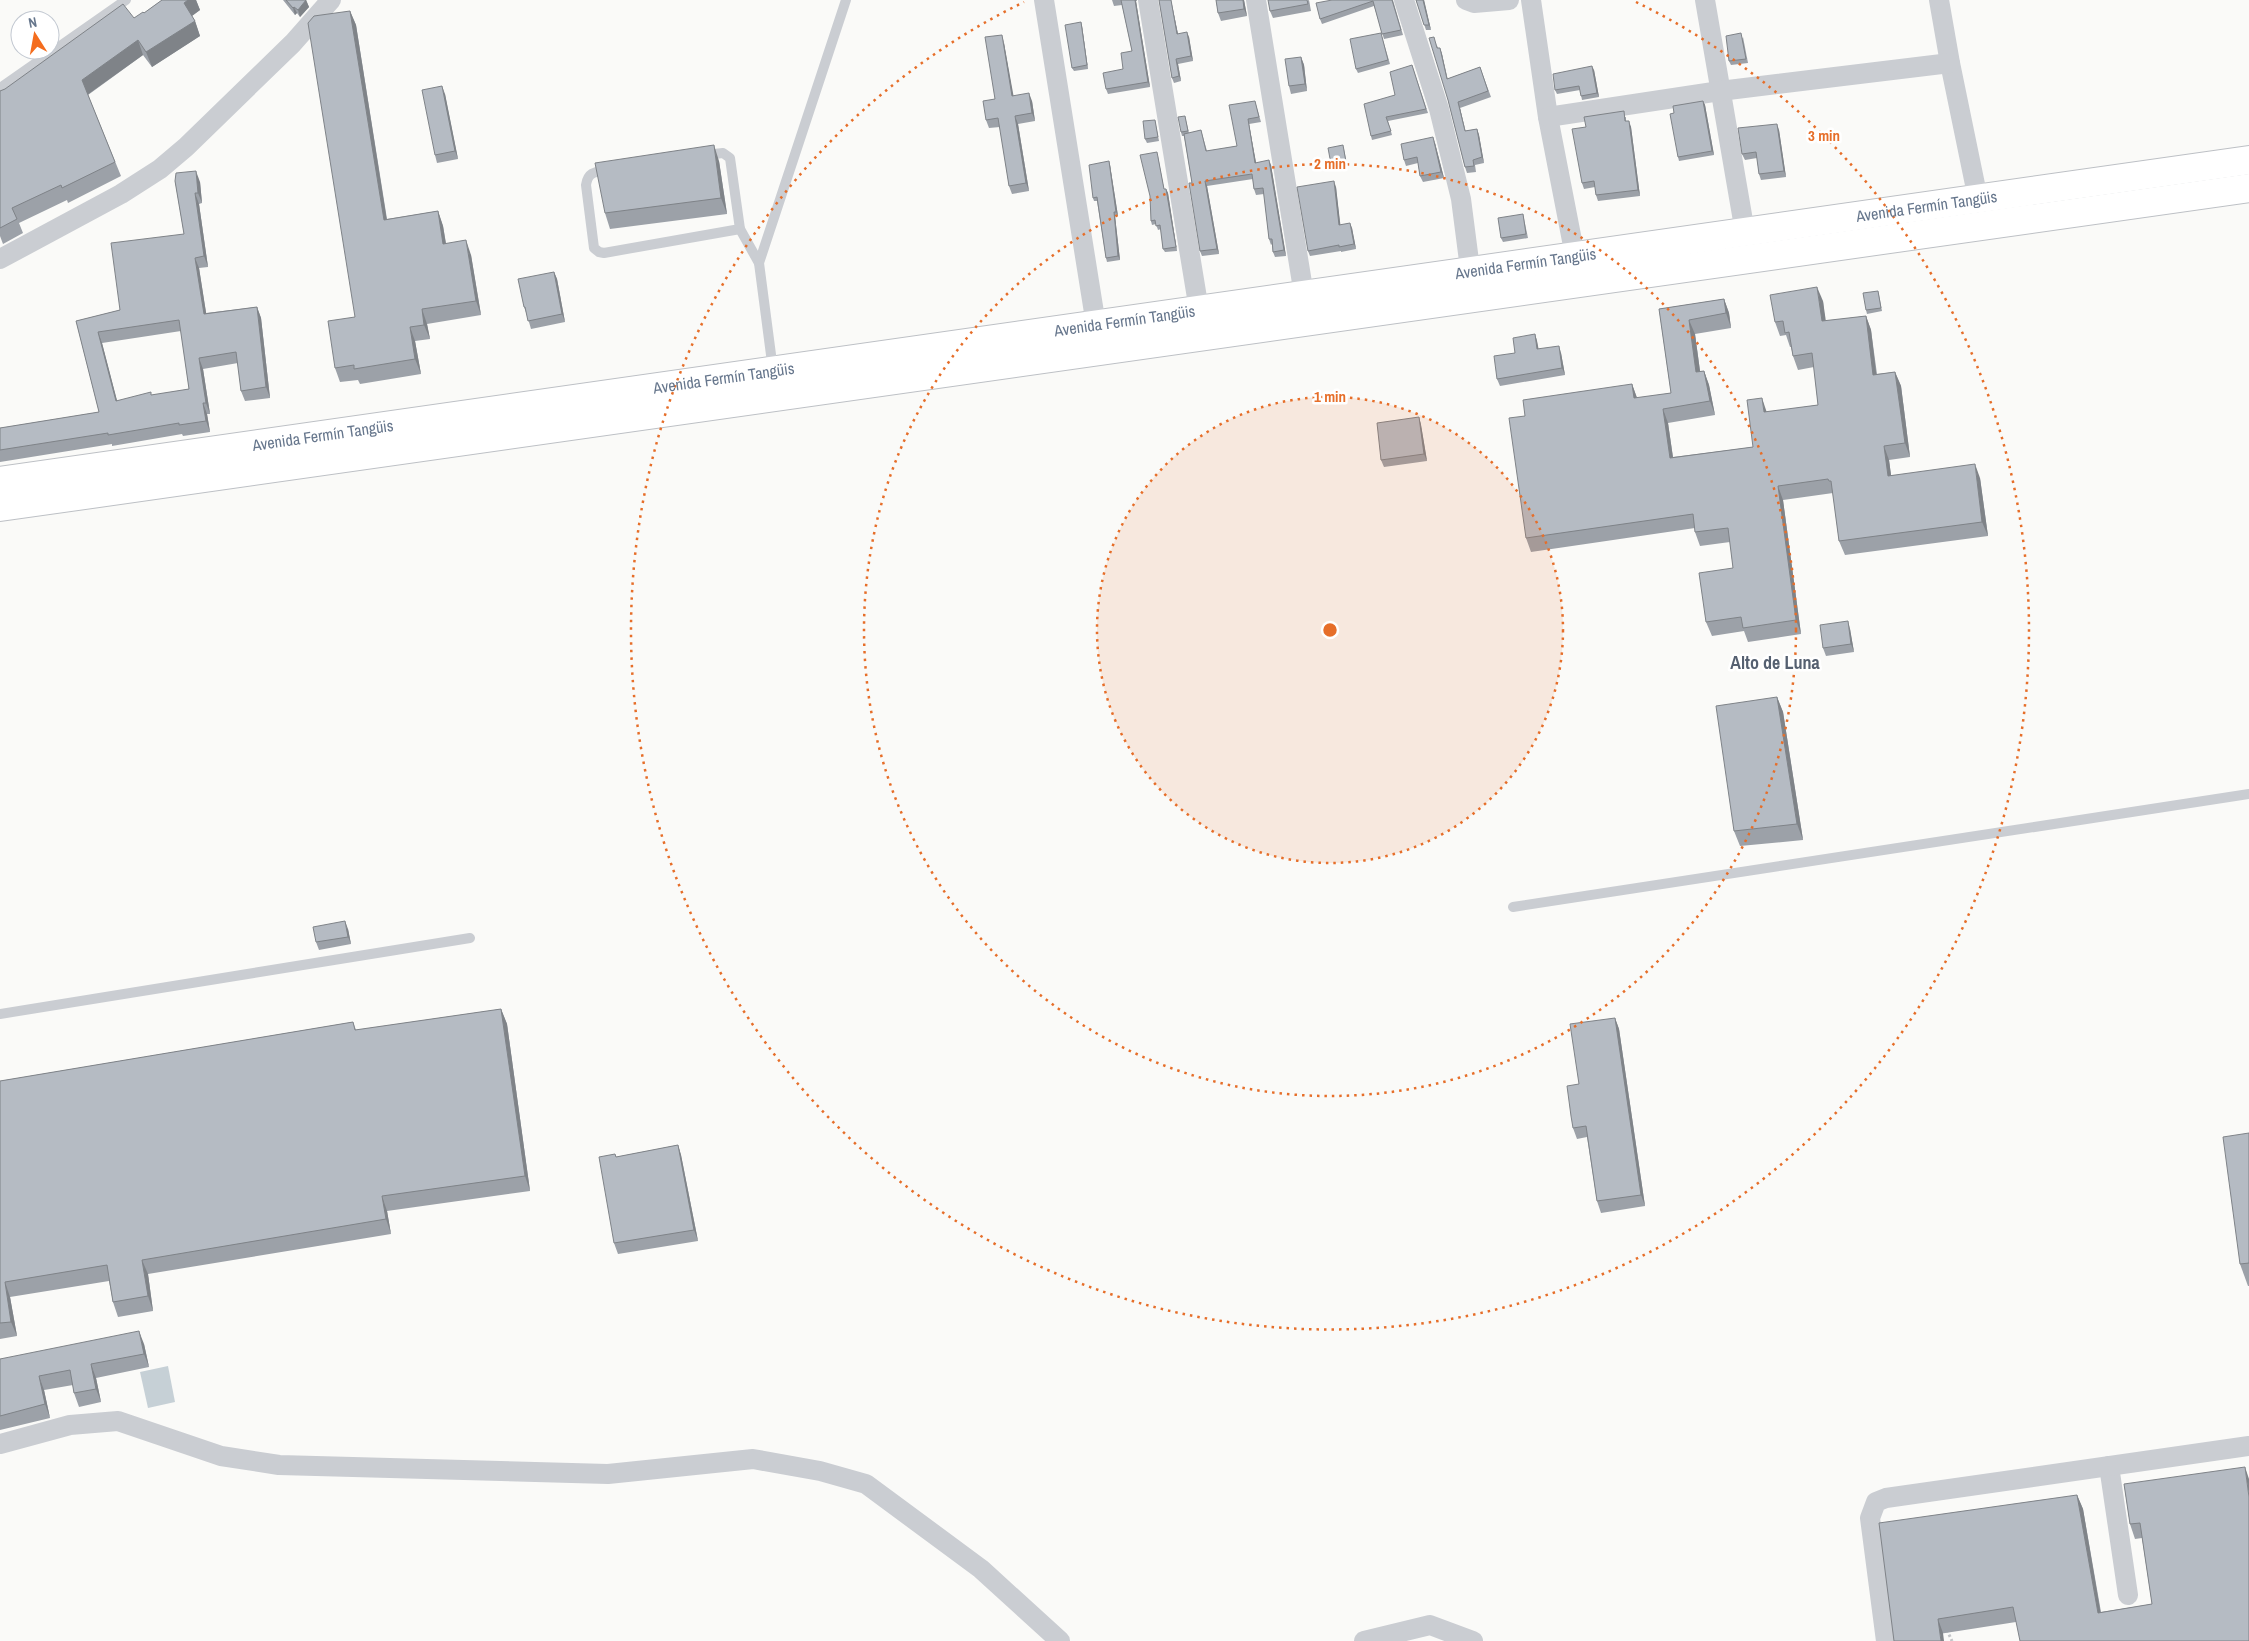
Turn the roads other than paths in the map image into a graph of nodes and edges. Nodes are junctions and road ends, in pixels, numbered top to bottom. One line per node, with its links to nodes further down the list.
1 (126, 0): 14 (lane)
2 (331, 0): 25 (street)
3 (846, 0): 27 (lane)
4 (1044, 0): 32 (street)
5 (1148, 0): 31 (street)
6 (1256, 0): 29 (street)
7 (1404, 0): 28 (street)
8 (1466, 0): 9 (street)
9 (1509, 0)
10 (1531, 0): 16 (street)
11 (1705, 0): 15 (street)
12 (1939, 0): 13 (street)
13 (1950, 63): 15 (street); 21 (street)
14 (0, 88)
15 (1720, 91): 16 (street); 23 (street)
16 (1548, 116): 24 (street)
17 (698, 156): 22 (lane)
18 (2249, 160): 21 (main road, Avenida Fermín Tangüis)
19 (620, 168): 22 (lane)
20 (2249, 188): 26 (main road, Avenida Fermín Tangüis)
21 (1978, 198): 23 (main road, Avenida Fermín Tangüis)
22 (740, 229): 27 (lane)
23 (1745, 232): 24 (main road, Avenida Fermín Tangüis); 26 (street)
24 (1575, 256): 28 (main road, Avenida Fermín Tangüis)
25 (0, 259)
26 (1748, 259): 30 (main road, Avenida Fermín Tangüis)
27 (759, 263): 33 (lane)
28 (1471, 270): 29 (main road, Avenida Fermín Tangüis); 30 (street)
29 (1304, 295): 31 (main road, Avenida Fermín Tangüis)
30 (1474, 298): 34 (main road, Avenida Fermín Tangüis)
31 (1199, 310): 32 (main road, Avenida Fermín Tangüis)
32 (1096, 325): 33 (main road, Avenida Fermín Tangüis)
33 (773, 371): 34 (main road, Avenida Fermín Tangüis)
34 (169, 470): 35 (main road, Avenida Fermín Tangüis); 36 (main road, Avenida Fermín Tangüis)
35 (0, 481)
36 (0, 507)
37 (2249, 794): 38 (lane)
38 (1512, 907)
39 (470, 938): 40 (lane)
40 (0, 1014)
41 (0, 1444): 45 (street)
42 (2249, 1446): 43 (street)
43 (2109, 1466): 44 (street); 48 (street)
44 (2128, 1595)
45 (1060, 1641)
46 (1364, 1641): 47 (street)
47 (1473, 1641)
48 (1886, 1641)

